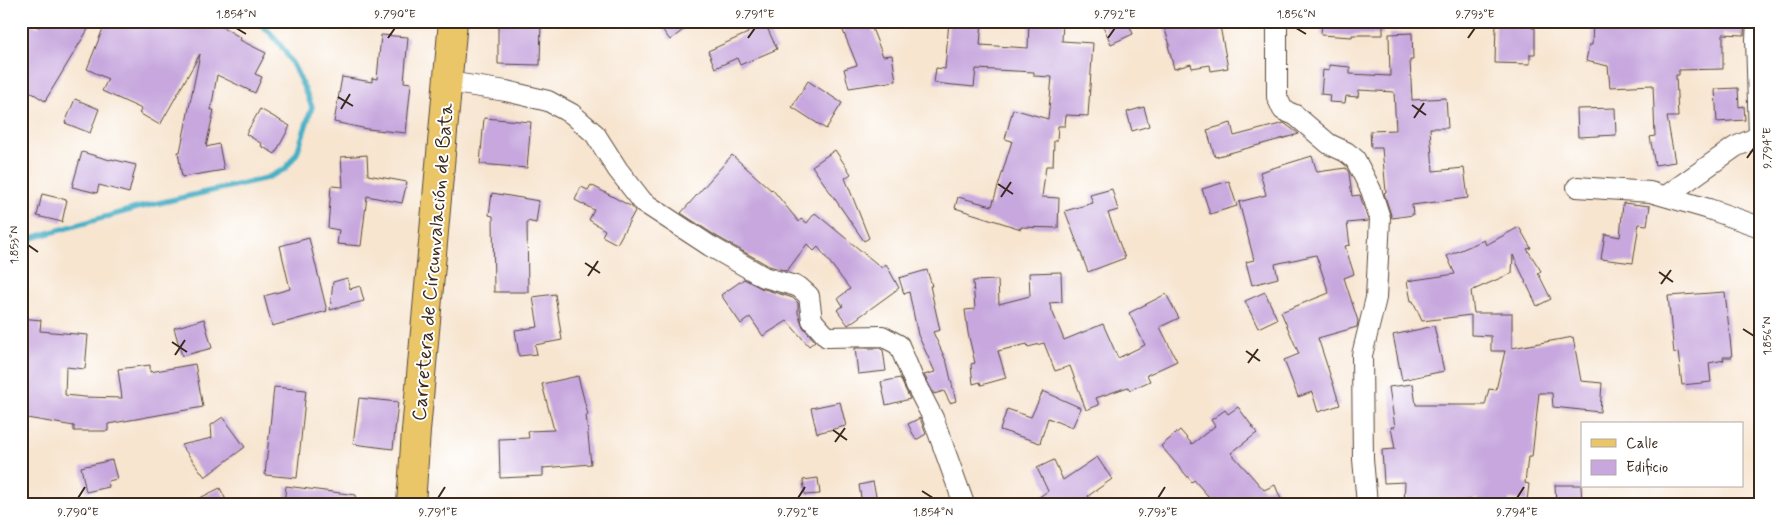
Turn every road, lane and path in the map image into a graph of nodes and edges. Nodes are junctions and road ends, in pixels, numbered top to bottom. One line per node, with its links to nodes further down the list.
1 (454, 21): 4 (main road, Carretera de Circunvalación de Bata)
2 (1277, 21): 11 (street)
3 (1757, 21): 5 (street)
4 (448, 82): 9 (main road, Carretera de Circunvalación de Bata); 10 (street)
5 (1760, 136): 7 (street)
6 (1577, 187): 7 (street)
7 (1666, 196): 8 (street)
8 (1760, 227)
9 (411, 504)
10 (964, 504)
11 (1367, 504)

